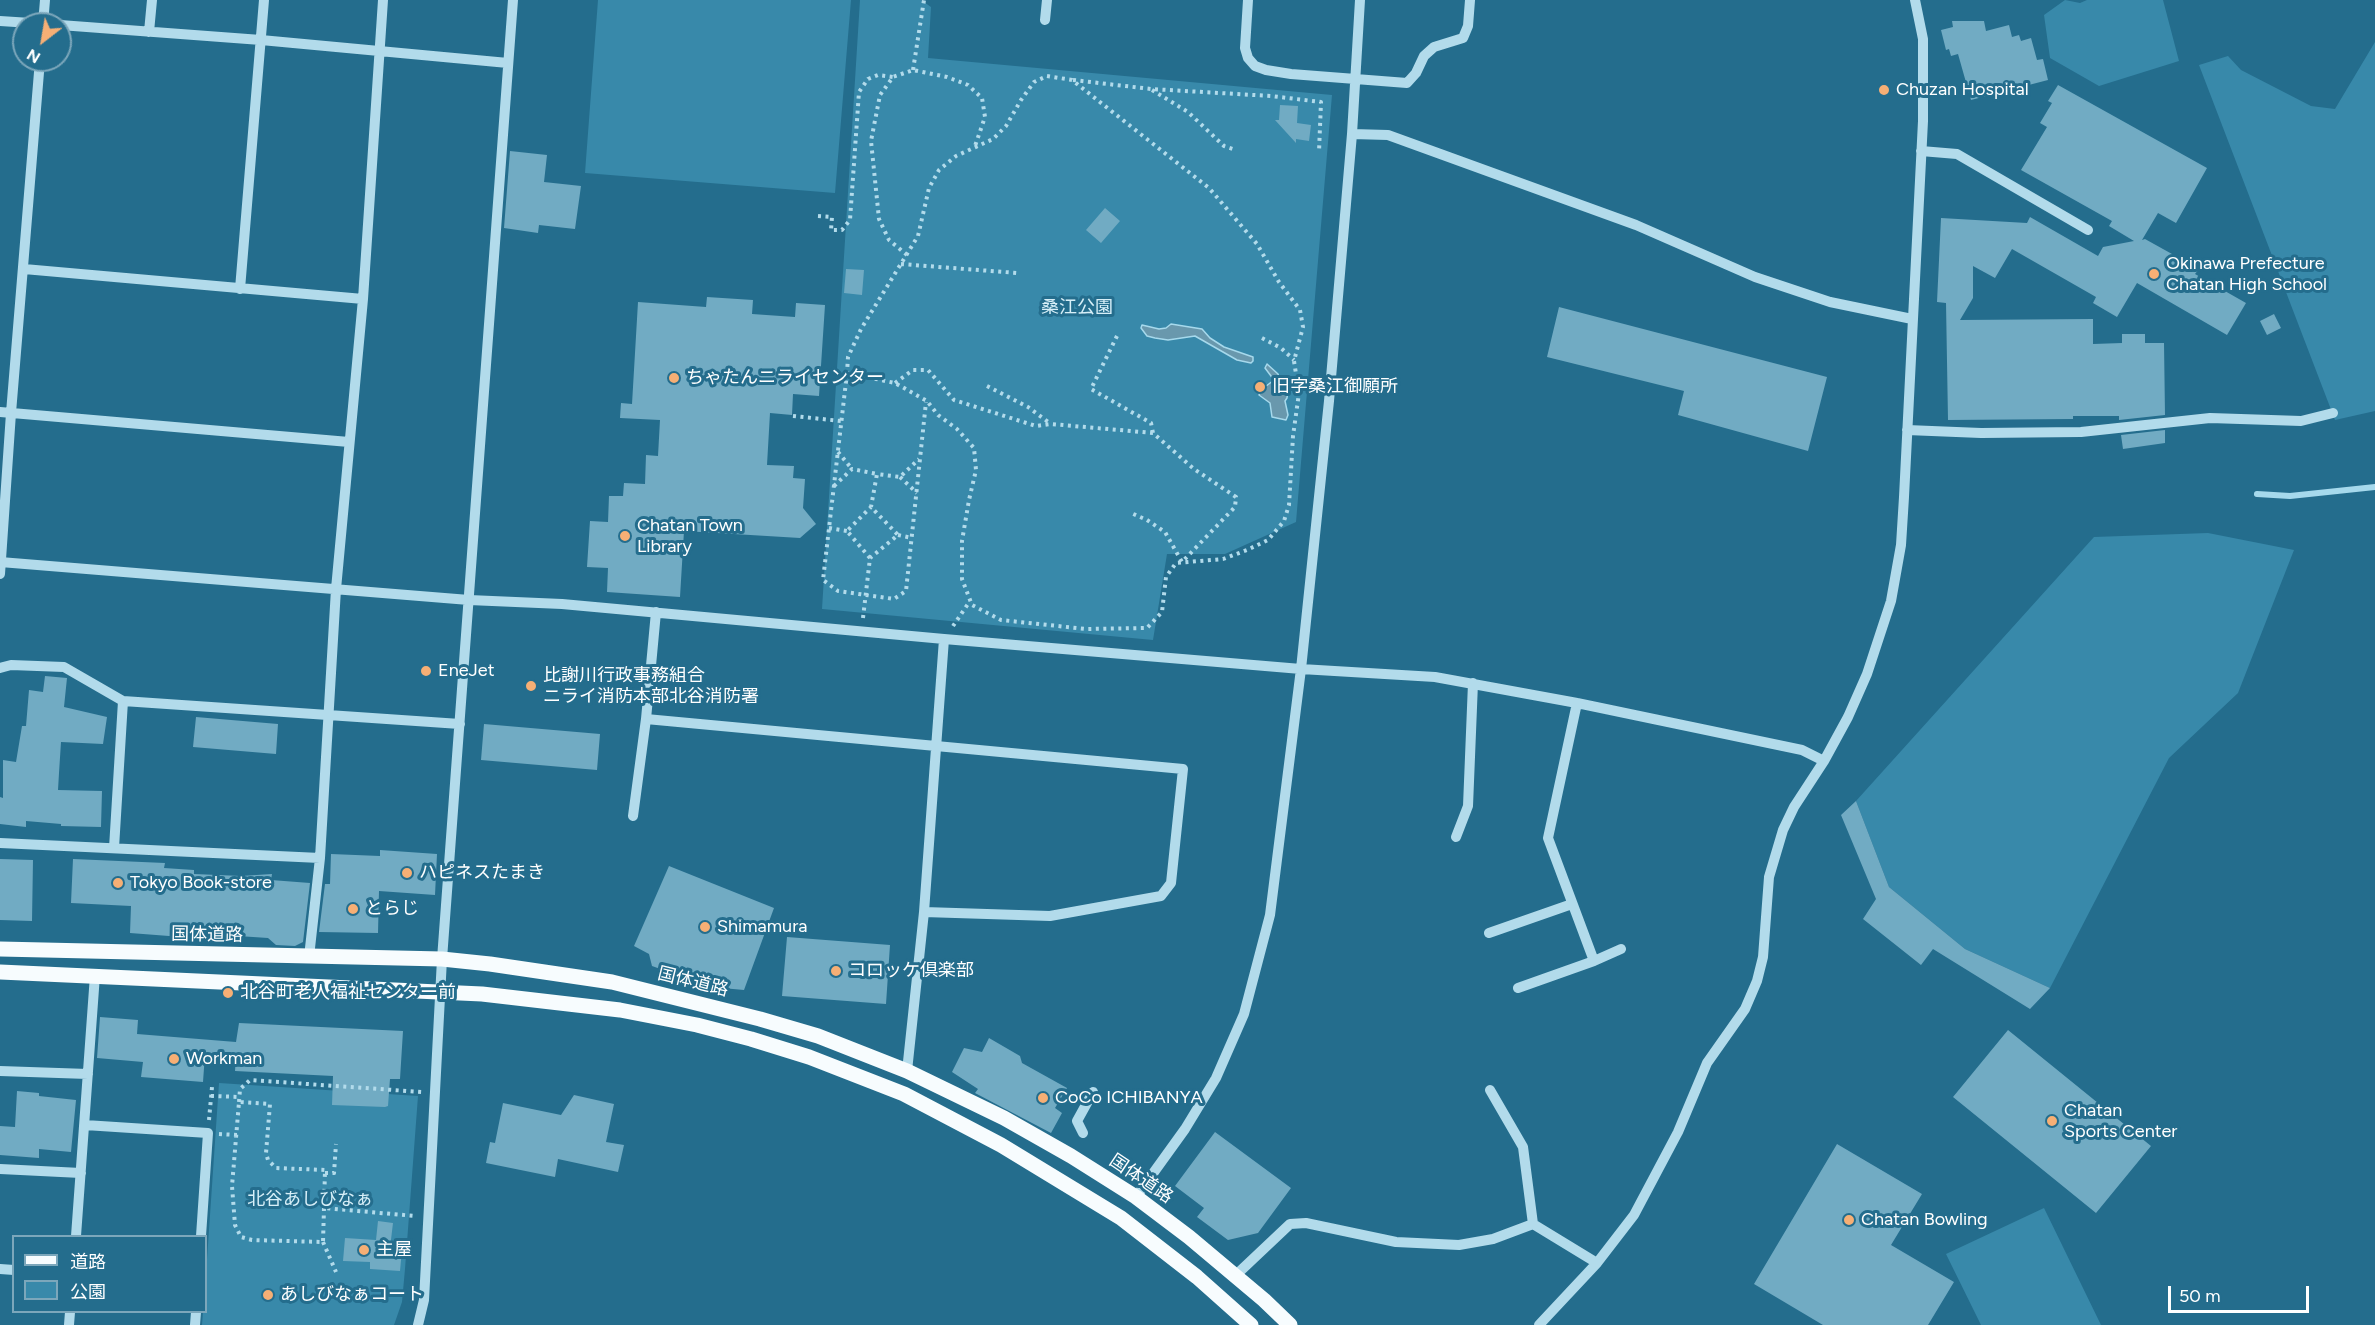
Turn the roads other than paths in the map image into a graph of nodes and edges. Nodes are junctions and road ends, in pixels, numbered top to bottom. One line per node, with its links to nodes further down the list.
1 (152, 0): 12 (street)
2 (264, 0): 13 (street)
3 (383, 0): 14 (street)
4 (513, 0): 15 (street)
5 (1047, 0): 10 (street)
6 (1248, 0): 17 (street)
7 (1360, 0): 17 (street)
8 (1470, 0): 17 (street)
9 (1915, 0): 19 (street)
10 (1046, 20)
11 (72, 26): 12 (street)
12 (149, 32): 13 (street)
13 (261, 40): 14 (street); 22 (street)
14 (379, 51): 15 (street); 23 (street)
15 (508, 63): 32 (street)
16 (39, 72): 21 (street)
17 (1355, 80): 18 (street)
18 (1352, 134): 24 (street); 36 (street)
19 (1921, 151): 20 (street); 24 (street)
20 (2088, 230)
21 (24, 269): 22 (street); 25 (street)
22 (240, 289): 23 (street)
23 (363, 299): 28 (street)
24 (1912, 320): 27 (street)
25 (5, 413): 28 (street); 29 (street)
26 (2333, 413): 27 (street)
27 (1907, 430): 44 (street)
28 (349, 442): 31 (street)
29 (0, 562): 30 (street); 31 (street)
30 (0, 574)
31 (336, 589): 32 (street); 40 (street)
32 (468, 600): 33 (street); 42 (street)
33 (656, 612): 34 (street); 41 (street)
34 (944, 639): 36 (street); 43 (street)
35 (0, 668): 38 (street)
36 (1301, 669): 37 (street); 71 (street)
37 (1473, 683): 39 (street); 46 (street)
38 (123, 701): 40 (street); 48 (street)
39 (1577, 703): 44 (street); 50 (street)
40 (329, 715): 42 (street); 49 (street)
41 (646, 719): 43 (street); 45 (street)
42 (460, 724): 56 (street)
43 (937, 747): 51 (street); 51 (street)
44 (1824, 761): 75 (street)
45 (633, 816)
46 (1456, 837)
47 (0, 843): 48 (street)
48 (114, 848): 49 (street)
49 (320, 858): 55 (street)
50 (1572, 904): 52 (street); 57 (street)
51 (924, 912): 63 (street)
52 (1489, 933)
53 (0, 949): 55 (main road, 国体道路)
54 (1621, 949): 57 (street)
55 (309, 957): 56 (main road, 国体道路)
56 (442, 959): 61 (street); 63 (main road, 国体道路)
57 (1594, 962): 60 (street)
58 (0, 972): 59 (main road)
59 (95, 975): 61 (main road); 64 (street)
60 (1518, 988)
61 (441, 991): 77 (street); 78 (main road)
62 (0, 1071): 64 (street)
63 (907, 1071): 71 (main road, 国体道路)
64 (88, 1074): 67 (street)
65 (1490, 1090): 72 (street)
66 (1093, 1092): 68 (street)
67 (85, 1125): 70 (street); 74 (street)
68 (1083, 1133)
69 (0, 1169): 70 (street)
70 (81, 1173): 73 (street)
71 (1136, 1197): 76 (main road, 国体道路)
72 (1533, 1224): 75 (street); 76 (street)
73 (76, 1235)
74 (201, 1235)
75 (1597, 1263): 80 (street)
76 (1236, 1275): 79 (main road, 国体道路)
77 (418, 1325)
78 (1251, 1325)
79 (1290, 1325)
80 (1539, 1325)

